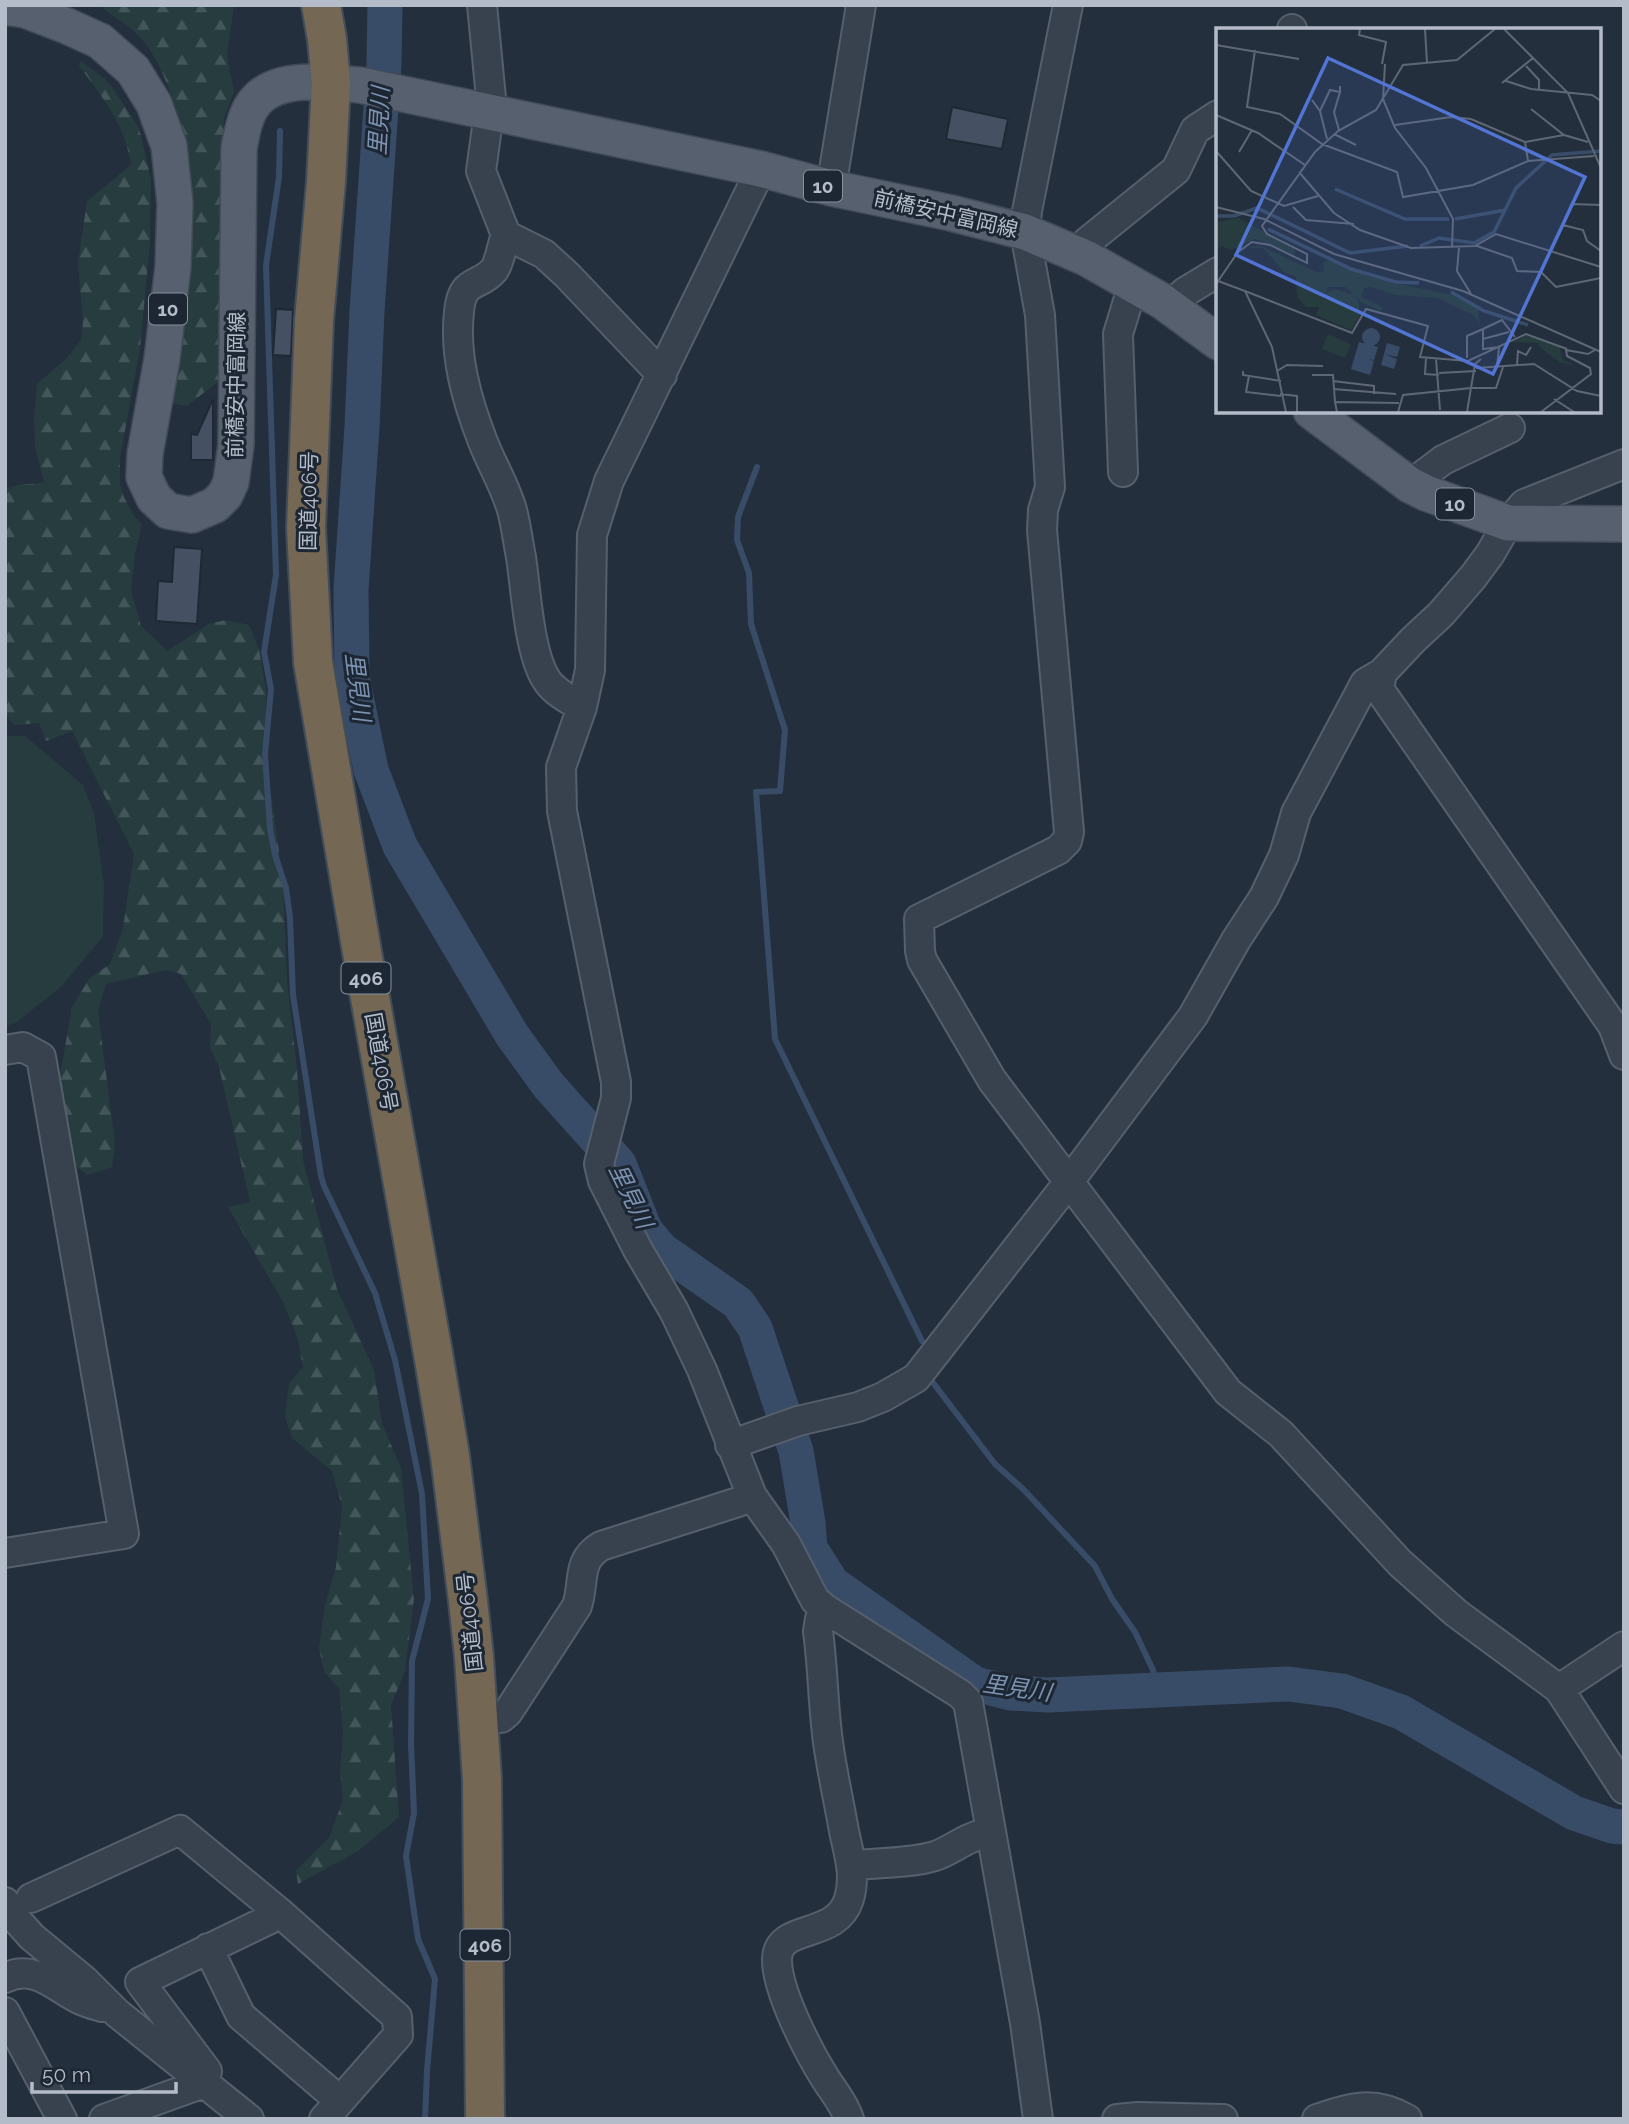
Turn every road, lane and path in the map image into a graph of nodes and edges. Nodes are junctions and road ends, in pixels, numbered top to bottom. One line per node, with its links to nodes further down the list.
1 (321, 5): 6 (highway, 国道406号 / 406)
2 (482, 5): 7 (street)
3 (861, 5): 10 (street)
4 (1068, 5): 11 (street)
5 (5, 7): 6 (main road, 前橋安中富岡線 / 10)
6 (348, 85): 7 (main road, 前橋安中富岡線 / 10); 37 (highway, 国道406号 / 406)
7 (488, 114): 9 (main road, 前橋安中富岡線 / 10); 12 (street)
8 (1216, 116): 13 (street)
9 (761, 169): 10 (main road, 前橋安中富岡線 / 10); 18 (street)
10 (831, 188): 11 (main road, 前橋安中富岡線 / 10)
11 (1025, 232): 13 (main road, 前橋安中富岡線 / 10); 30 (street)
12 (506, 235): 18 (street); 27 (street)
13 (1078, 254): 15 (main road, 前橋安中富岡線 / 10)
14 (1216, 273): 16 (street)
15 (1133, 285): 16 (main road, 前橋安中富岡線 / 10); 22 (street)
16 (1169, 306): 17 (main road, 前橋安中富岡線 / 10)
17 (1216, 341)
18 (662, 375): 27 (street)
19 (1314, 413): 23 (main road, 10)
20 (1510, 428): 23 (street)
21 (1624, 464): 24 (street)
22 (1123, 472)
23 (1410, 485): 24 (main road, 10)
24 (1508, 523): 25 (main road, 10); 26 (street)
25 (1624, 524)
26 (1382, 673): 29 (street); 30 (street)
27 (582, 706): 31 (street)
28 (5, 1050): 33 (street)
29 (1624, 1055)
30 (1068, 1183): 31 (street); 36 (street)
31 (730, 1446): 32 (street)
32 (752, 1496): 34 (street); 37 (street)
33 (5, 1553)
34 (824, 1608): 39 (street); 40 (street)
35 (1624, 1646): 36 (street)
36 (1559, 1689): 38 (street)
37 (479, 1718): 52 (highway, 国道406号 / 406)
38 (1624, 1789)
39 (991, 1833): 40 (street); 54 (street)
40 (853, 1865): 53 (street)
41 (18, 1900): 42 (street); 46 (street)
42 (279, 1912): 43 (street); 48 (street)
43 (208, 1948): 47 (street); 48 (street)
44 (5, 1978): 46 (street)
45 (5, 2012): 49 (street)
46 (117, 2012): 47 (street)
47 (204, 2083): 50 (street); 51 (street)
48 (332, 2110)
49 (62, 2119)
50 (104, 2119)
51 (249, 2119)
52 (485, 2119)
53 (849, 2119)
54 (1038, 2119)
55 (1117, 2119): 56 (street)
56 (1223, 2119)
57 (1317, 2119): 58 (street)
58 (1407, 2119)

